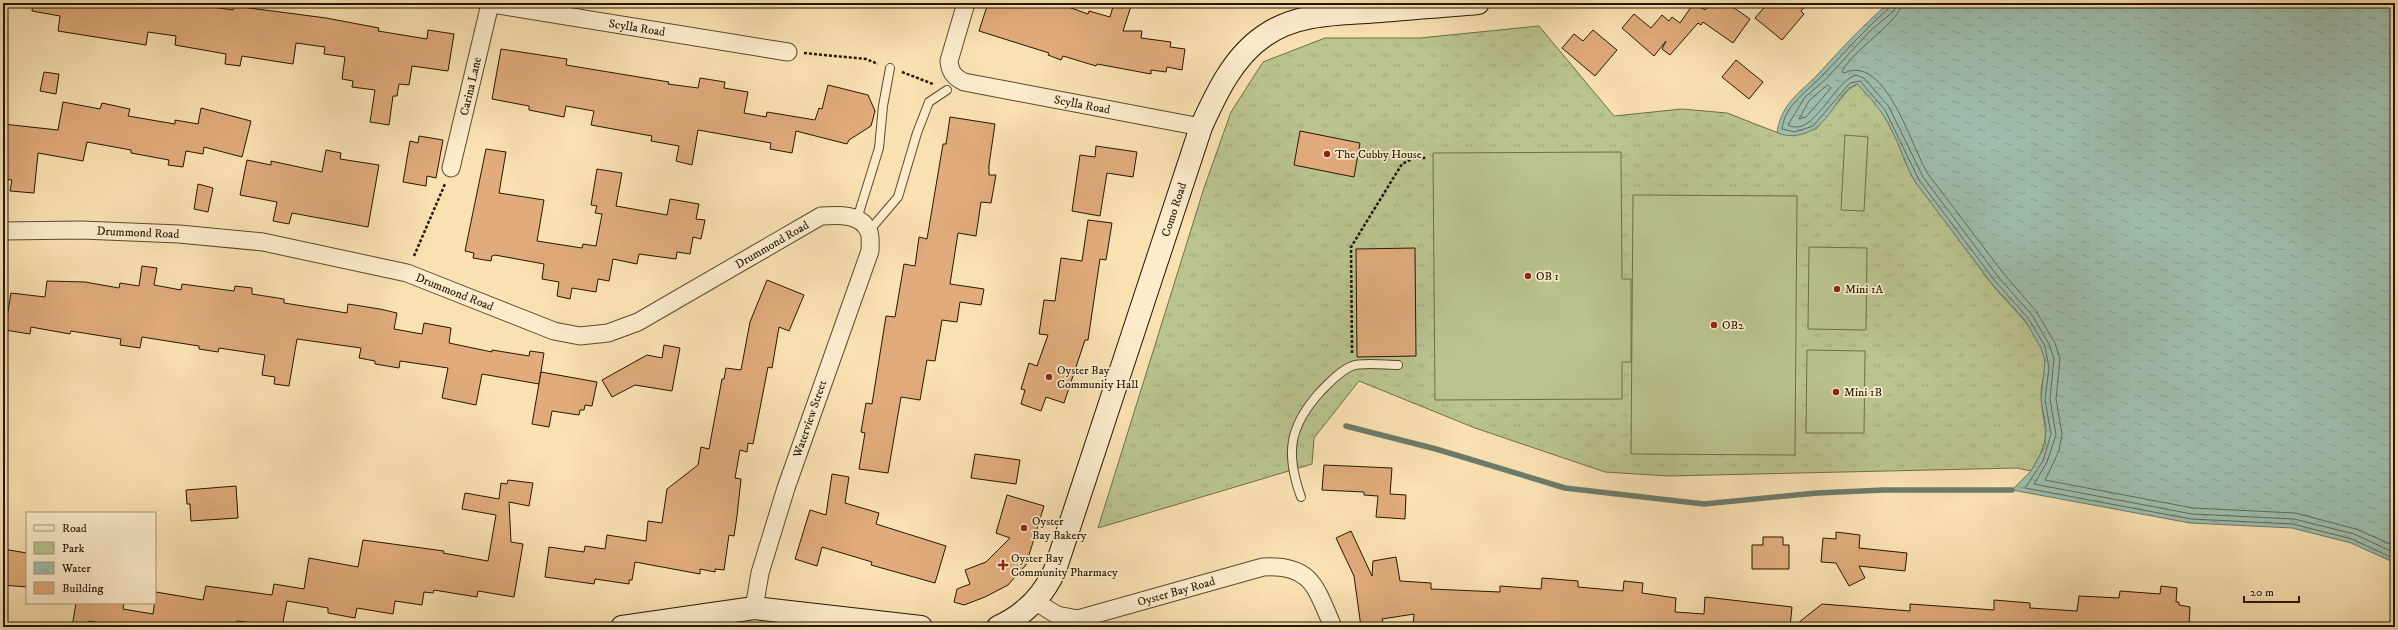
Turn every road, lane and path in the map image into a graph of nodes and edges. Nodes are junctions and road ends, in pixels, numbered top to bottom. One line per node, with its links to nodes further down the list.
1 (488, 3): 4 (street, Scylla Road); 10 (street, Carina Lane)
2 (966, 3): 8 (street, Scylla Road)
3 (1478, 3): 8 (street, Como Road)
4 (517, 6): 5 (street, Scylla Road)
5 (788, 52): 6 (path)
6 (890, 68): 11 (lane)
7 (947, 90): 13 (lane)
8 (1201, 127): 18 (street, Como Road)
9 (1426, 158): 16 (path)
10 (451, 168): 14 (path)
11 (857, 219): 13 (street); 14 (street, Drummond Road)
12 (3, 231): 14 (street, Drummond Road)
13 (869, 231): 19 (street, Waterview Street)
14 (407, 273)
15 (1398, 365): 16 (lane)
16 (1353, 366): 17 (lane)
17 (1301, 497)
18 (1036, 602): 22 (street); 23 (street, Oyster Bay Road)
19 (754, 608): 20 (street); 21 (street)
20 (622, 627)
21 (921, 627)
22 (998, 627)
23 (1333, 627)

